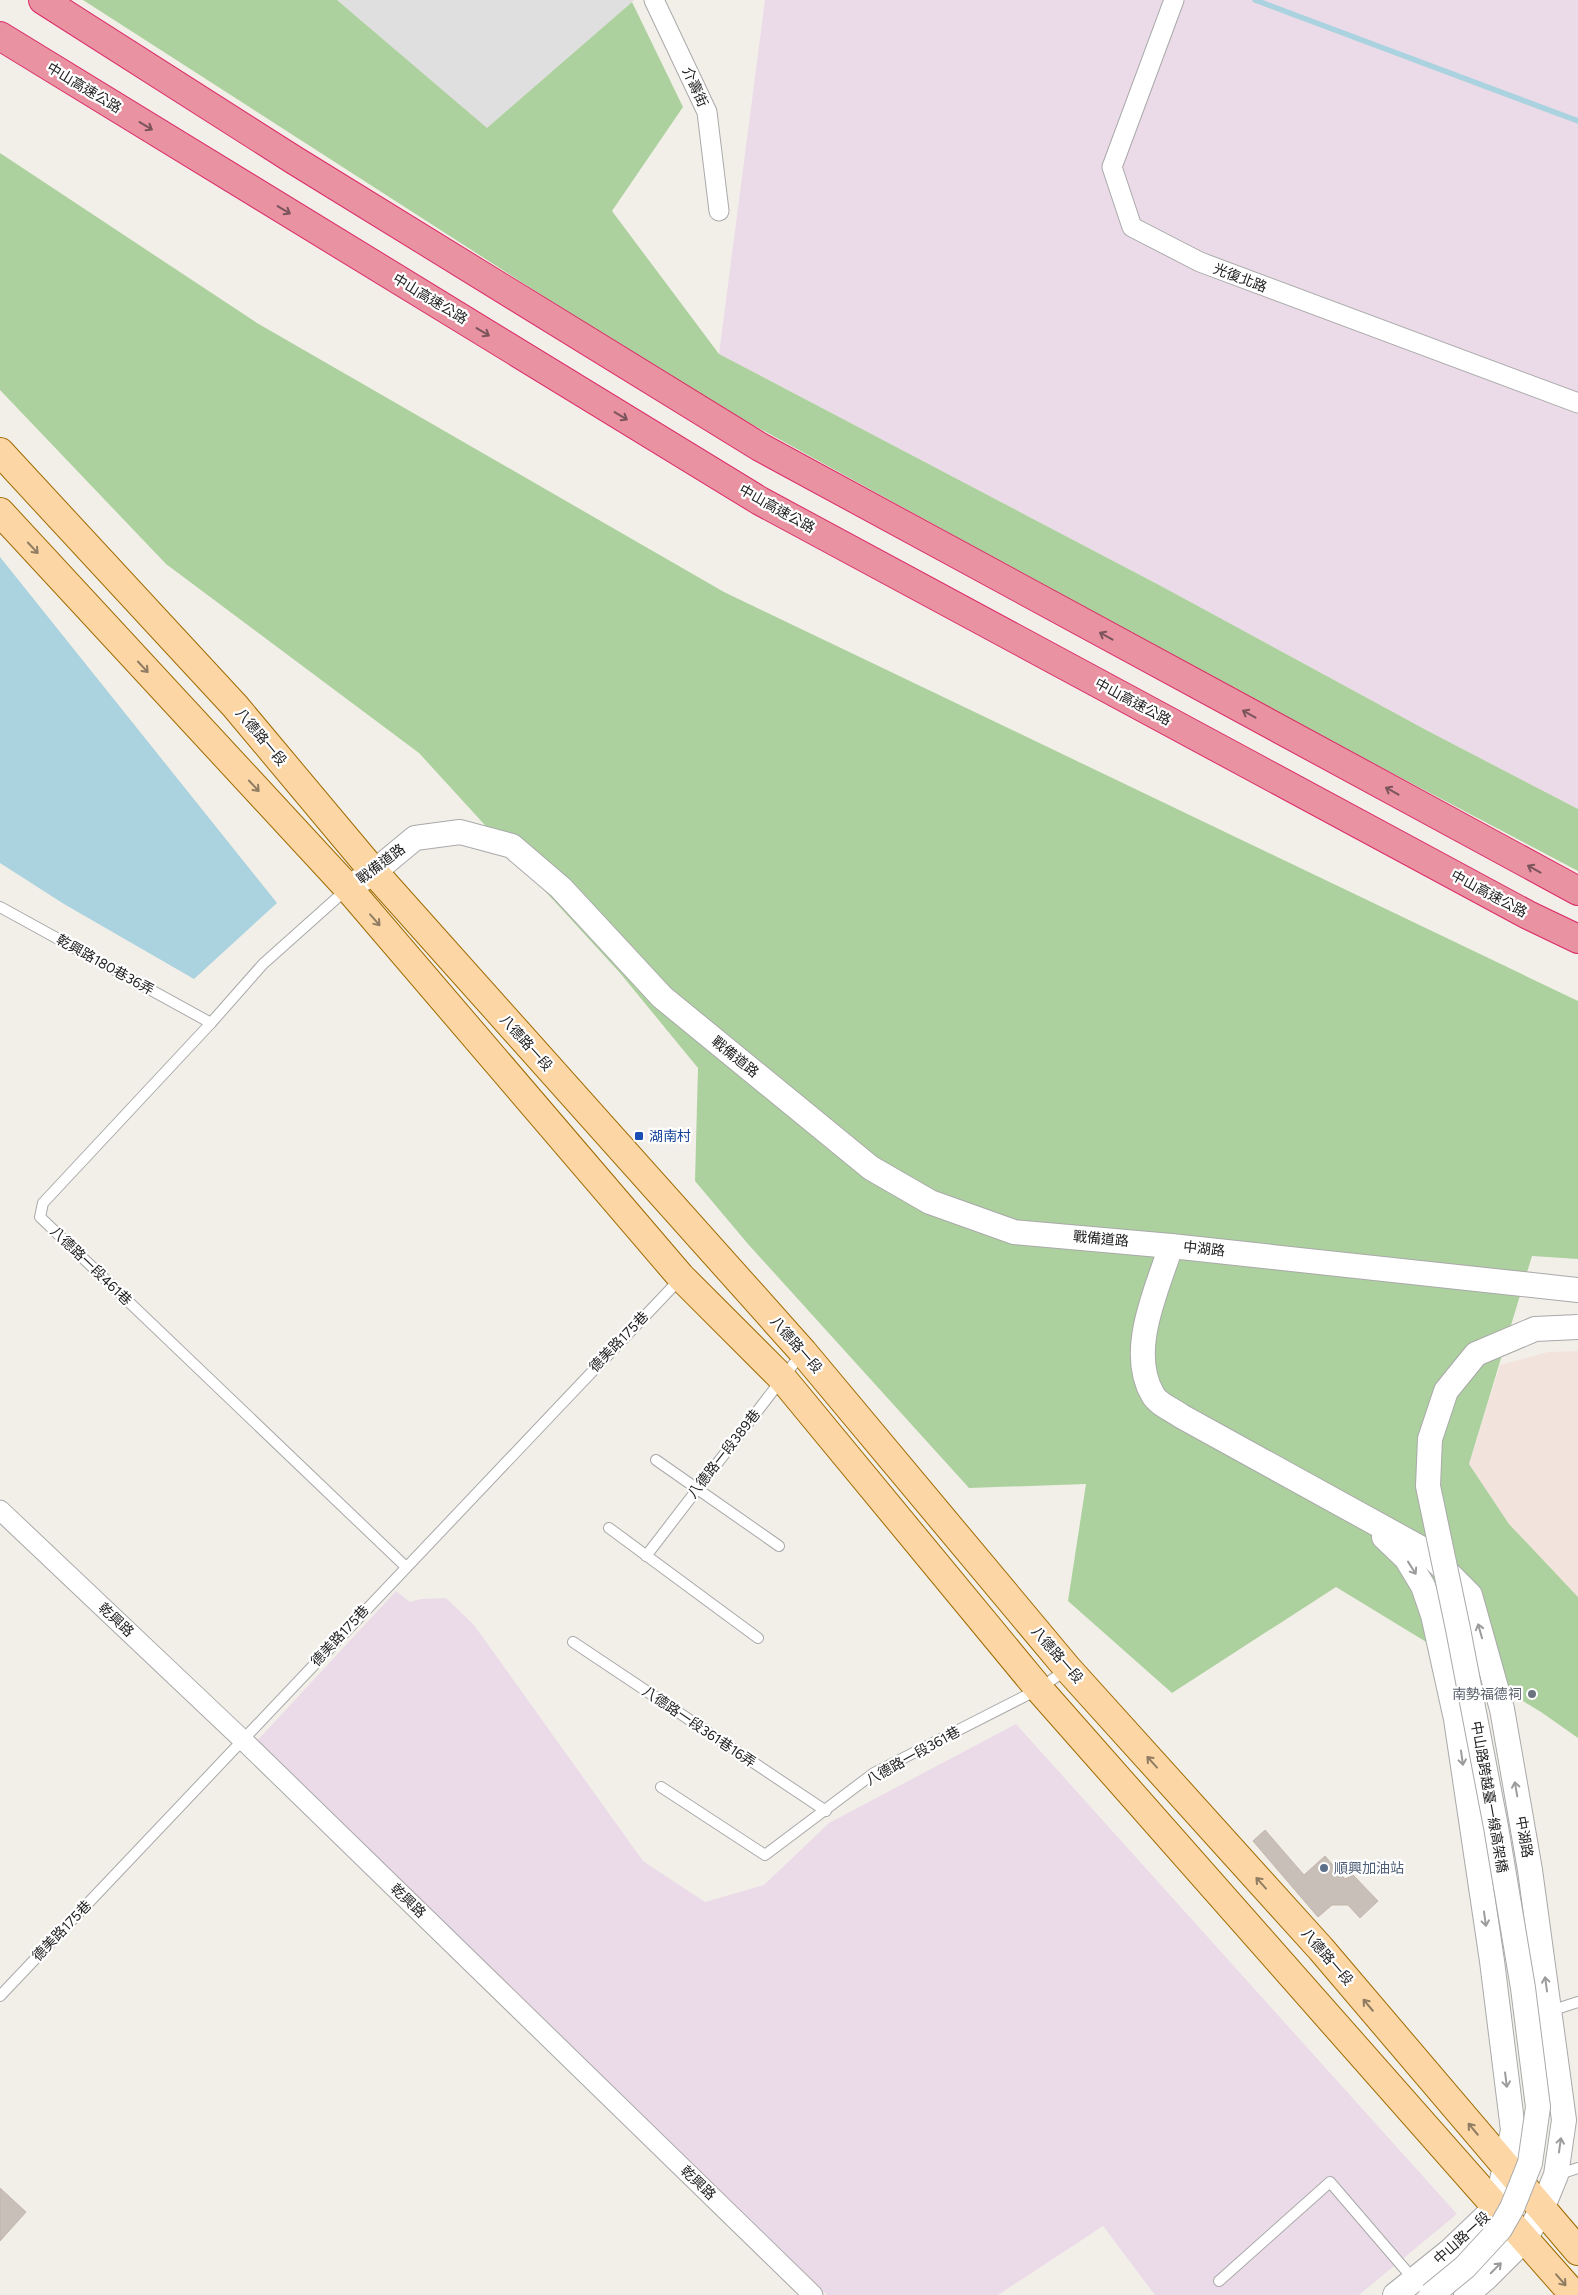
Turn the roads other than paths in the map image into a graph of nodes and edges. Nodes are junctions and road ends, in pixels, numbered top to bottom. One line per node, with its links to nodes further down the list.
1 (43, 0): 11 (highway, one-way to 1)
2 (1174, 0): 6 (street, 光復北路)
3 (656, 1): 5 (street, 介壽街)
4 (0, 36): 13 (highway, 中山高速公路, one-way to 13)
5 (719, 211)
6 (1578, 403)
7 (0, 452): 9 (main road, 八德路一段)
8 (0, 512): 10 (main road, one-way to 10)
9 (374, 872): 10 (street, 戰備道路); 15 (street, 戰備道路); 19 (main road, 八德路一段)
10 (348, 888): 14 (lane, 八德路一段461巷); 16 (main road, one-way to 16)
11 (1578, 891)
12 (0, 907): 14 (lane, 乾興路180巷36弄)
13 (1578, 939)
14 (211, 1023): 28 (lane, 八德路一段461巷)
15 (1172, 1246): 17 (street, 中湖路); 24 (street, 中湖路)
16 (681, 1277): 20 (main road); 28 (lane, 德美路175巷)
17 (1578, 1290)
18 (1578, 1327): 50 (street, 中山路跨越臺一線高架橋, bridge)
19 (802, 1352): 20 (lane, 八德路一段389巷); 31 (main road, 八德路一段)
20 (783, 1379): 22 (lane, 八德路一段389巷); 32 (main road)
21 (656, 1460): 22 (lane)
22 (696, 1490): 26 (lane); 27 (lane, 八德路一段389巷)
23 (0, 1510): 35 (street, 乾興路)
24 (1367, 1520): 33 (street, 中湖路, one-way to 24); 34 (street, 中湖路, one-way to 34)
25 (608, 1528): 27 (lane)
26 (779, 1546)
27 (646, 1556): 29 (lane)
28 (405, 1566): 35 (lane, 德美路175巷)
29 (758, 1638)
30 (573, 1642): 37 (lane, 八德路一段361巷16弄)
31 (1068, 1669): 32 (lane, 八德路一段361巷); 43 (main road, 八德路一段, one-way to 31)
32 (1039, 1689): 37 (lane, 八德路一段361巷); 45 (main road)
33 (1494, 1717): 34 (lane); 39 (street, 中湖路, one-way to 33)
34 (1457, 1723): 38 (street, 中湖路, one-way to 38)
35 (244, 1741): 40 (lane, 德美路175巷); 51 (street, 乾興路)
36 (661, 1787): 37 (lane, 八德路一段361巷)
37 (826, 1811)
38 (1487, 1872): 39 (lane); 43 (street, 中湖路, one-way to 43)
39 (1522, 1875): 42 (street, 中湖路, one-way to 39)
40 (0, 1996)
41 (1578, 2002): 42 (lane)
42 (1550, 2011): 44 (street, 中湖路, one-way to 42)
43 (1505, 2166): 45 (street, 中山路一段); 46 (main road, 八德路一段)
44 (1567, 2172): 46 (street, 中湖路)
45 (1496, 2207): 47 (main road); 50 (street, 中山路一段)
46 (1542, 2208): 47 (street); 48 (main road, 八德路一段)
47 (1525, 2239): 53 (street, one-way to 47); 54 (main road, one-way to 54)
48 (1578, 2251)
49 (1219, 2281): 50 (lane)
50 (1424, 2290): 52 (street, 中山路一段)
51 (813, 2295)
52 (1395, 2295)
53 (1466, 2295)
54 (1574, 2295)

